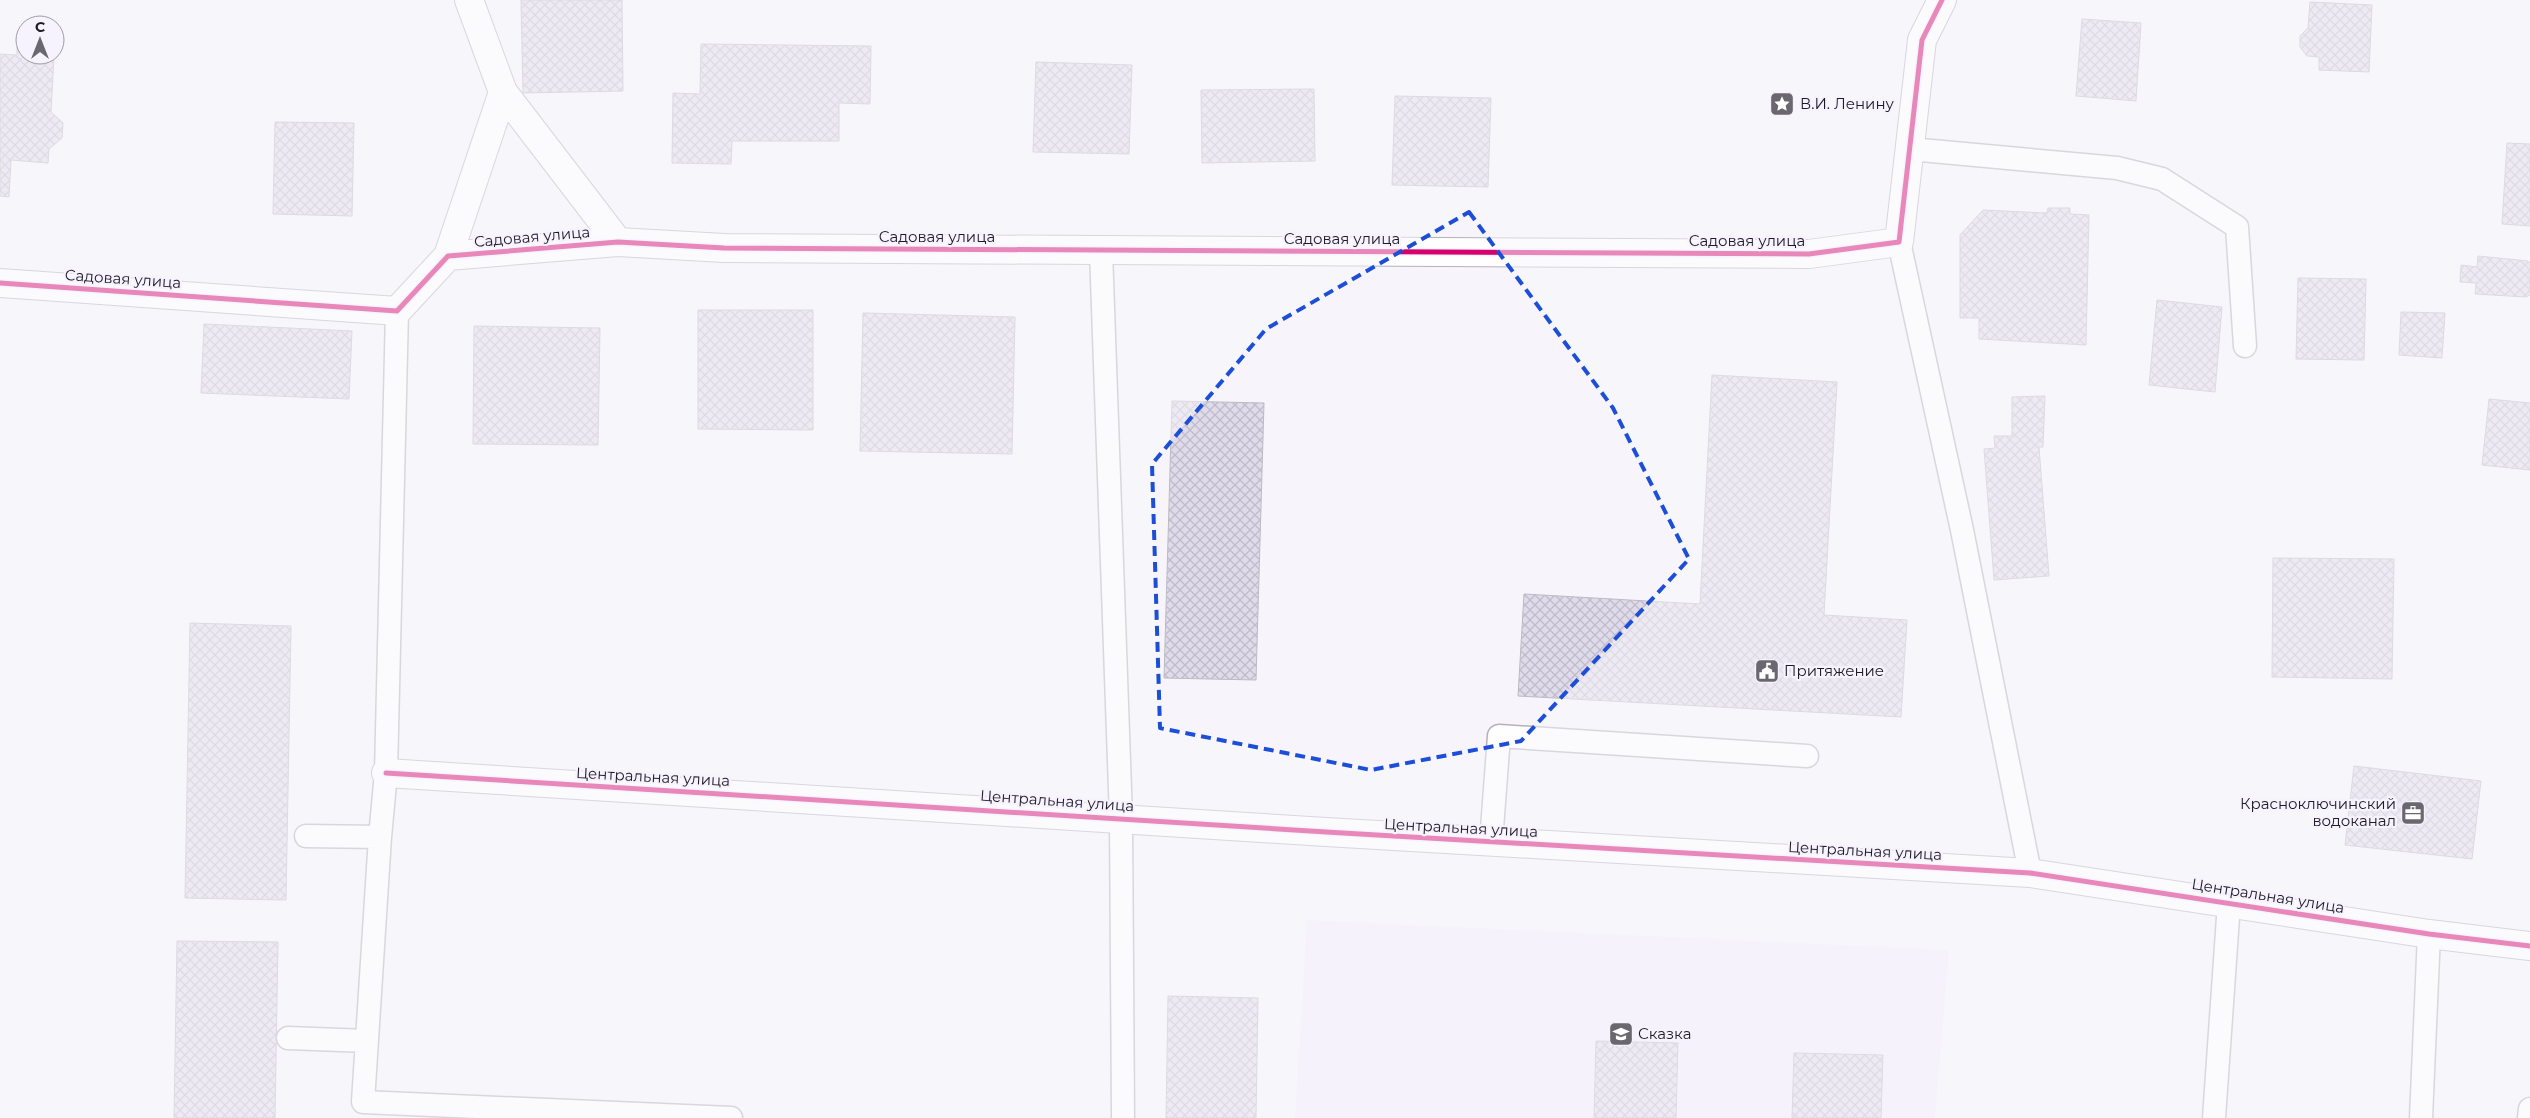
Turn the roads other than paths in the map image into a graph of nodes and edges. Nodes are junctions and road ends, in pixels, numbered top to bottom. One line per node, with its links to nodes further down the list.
1 (469, 0): 3 (street)
2 (1935, 6): 4 (street)
3 (503, 92): 5 (street); 8 (street)
4 (1910, 149): 6 (street); 11 (lane)
5 (618, 242): 7 (street, Садовая улица); 8 (street, Садовая улица)
6 (1899, 242): 7 (street, Садовая улица); 18 (lane)
7 (1101, 251): 14 (lane)
8 (448, 256): 10 (street)
9 (0, 283): 10 (street, Садовая улица)
10 (397, 311): 13 (lane)
11 (2245, 346)
12 (1806, 756): 17 (lane)
13 (386, 773): 14 (street, Центральная улица); 16 (lane)
14 (1121, 818): 17 (street, Центральная улица); 27 (lane)
15 (306, 836): 16 (lane)
16 (380, 837): 23 (lane)
17 (1491, 842): 18 (street, Центральная улица)
18 (2030, 873): 19 (street, Центральная улица)
19 (2229, 903): 20 (street, Центральная улица); 28 (lane)
20 (2429, 934): 21 (street, Центральная улица); 29 (lane)
21 (2530, 946)
22 (288, 1038): 23 (lane)
23 (367, 1041): 25 (lane)
24 (2530, 1109): 30 (lane)
25 (565, 1115): 26 (lane)
26 (731, 1118)
27 (1123, 1118)
28 (2214, 1118)
29 (2421, 1118)
30 (2529, 1118)

